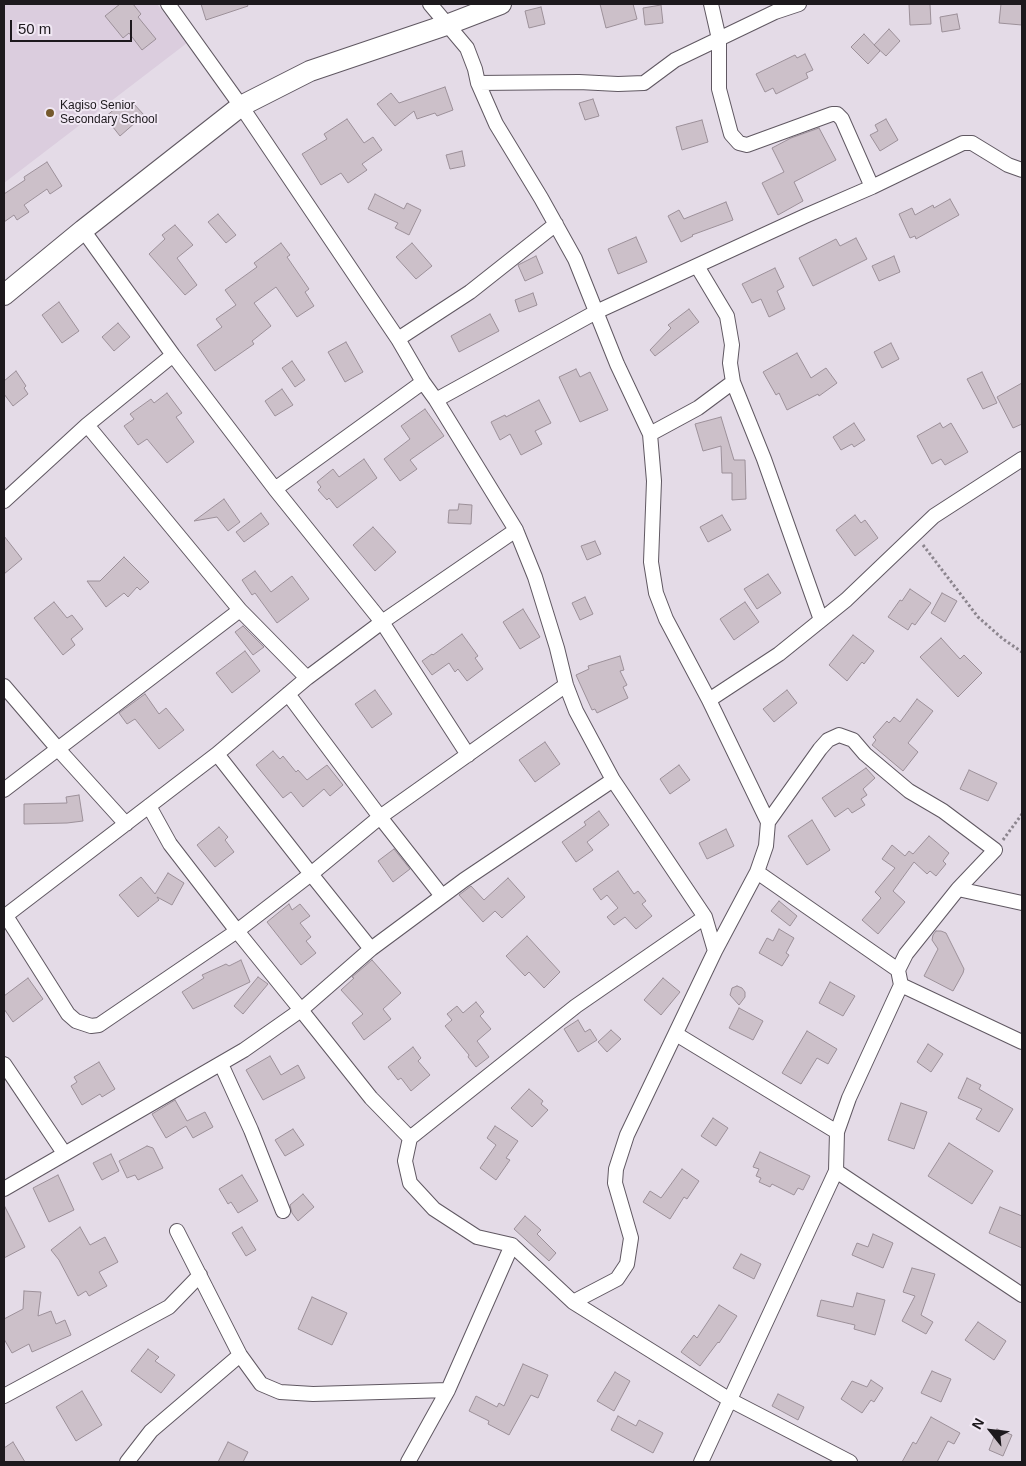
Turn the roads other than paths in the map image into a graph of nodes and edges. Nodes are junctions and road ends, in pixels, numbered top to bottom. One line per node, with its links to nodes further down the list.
1 (168, 4): 9 (street)
2 (430, 4): 6 (street)
3 (501, 4): 6 (street)
4 (711, 4): 7 (street)
5 (798, 4): 7 (street)
6 (449, 24): 8 (street); 9 (street)
7 (719, 39): 8 (street); 11 (street)
8 (478, 83): 12 (street)
9 (241, 106): 13 (street); 17 (street)
10 (1022, 170): 11 (street)
11 (872, 187): 14 (street)
12 (556, 224): 16 (street); 17 (street)
13 (82, 230): 15 (street); 18 (street)
14 (697, 266): 16 (street); 20 (street)
15 (4, 295)
16 (596, 312): 21 (street); 23 (street)
17 (398, 339): 19 (street)
18 (173, 354): 22 (street); 25 (street)
19 (423, 382): 21 (street); 25 (street)
20 (733, 382): 23 (street); 29 (street)
21 (436, 400): 27 (street)
22 (87, 425): 26 (street); 28 (street)
23 (650, 434): 35 (street)
24 (1022, 459): 29 (street)
25 (275, 489): 30 (street)
26 (4, 501)
27 (516, 530): 30 (street); 32 (street)
28 (240, 610): 31 (street); 36 (street)
29 (821, 620): 35 (street)
30 (382, 622): 31 (street); 38 (street)
31 (307, 678): 34 (street)
32 (566, 685): 38 (street); 39 (street)
33 (4, 686): 36 (street)
34 (288, 694): 37 (street); 42 (street)
35 (709, 700): 43 (street)
36 (58, 749): 40 (street); 44 (street)
37 (217, 754): 41 (street); 46 (street)
38 (468, 755): 42 (street)
39 (613, 780): 48 (street); 51 (street)
40 (4, 790)
41 (149, 806): 44 (street); 52 (street)
42 (380, 817): 46 (street); 48 (street)
43 (768, 822): 45 (street); 47 (street)
44 (126, 824): 50 (street)
45 (757, 872): 54 (street); 55 (street)
46 (311, 874): 52 (street); 53 (street)
47 (958, 889): 49 (street); 55 (street)
48 (442, 896): 53 (street)
49 (1022, 903)
50 (5, 916): 52 (street)
51 (705, 917): 54 (street); 63 (street)
52 (236, 931): 57 (street)
53 (372, 949): 57 (street)
54 (715, 952): 58 (street)
55 (898, 970): 56 (street)
56 (901, 985): 59 (street); 62 (street)
57 (301, 1010): 61 (street); 63 (street)
58 (676, 1034): 62 (street); 72 (street)
59 (1022, 1042)
60 (4, 1064): 64 (street)
61 (221, 1064): 64 (street); 67 (street)
62 (837, 1132): 65 (street)
63 (410, 1138): 69 (street)
64 (64, 1154): 66 (street)
65 (836, 1171): 71 (street); 76 (street)
66 (4, 1189)
67 (283, 1211)
68 (177, 1231): 70 (street)
69 (512, 1245): 72 (street); 74 (street)
70 (200, 1275): 73 (street); 75 (street)
71 (1022, 1295)
72 (573, 1302): 76 (street)
73 (240, 1356): 74 (street); 77 (street)
74 (448, 1390): 78 (street)
75 (4, 1396)
76 (730, 1400): 79 (street); 80 (street)
77 (127, 1462)
78 (408, 1462)
79 (701, 1462)
80 (850, 1462)

